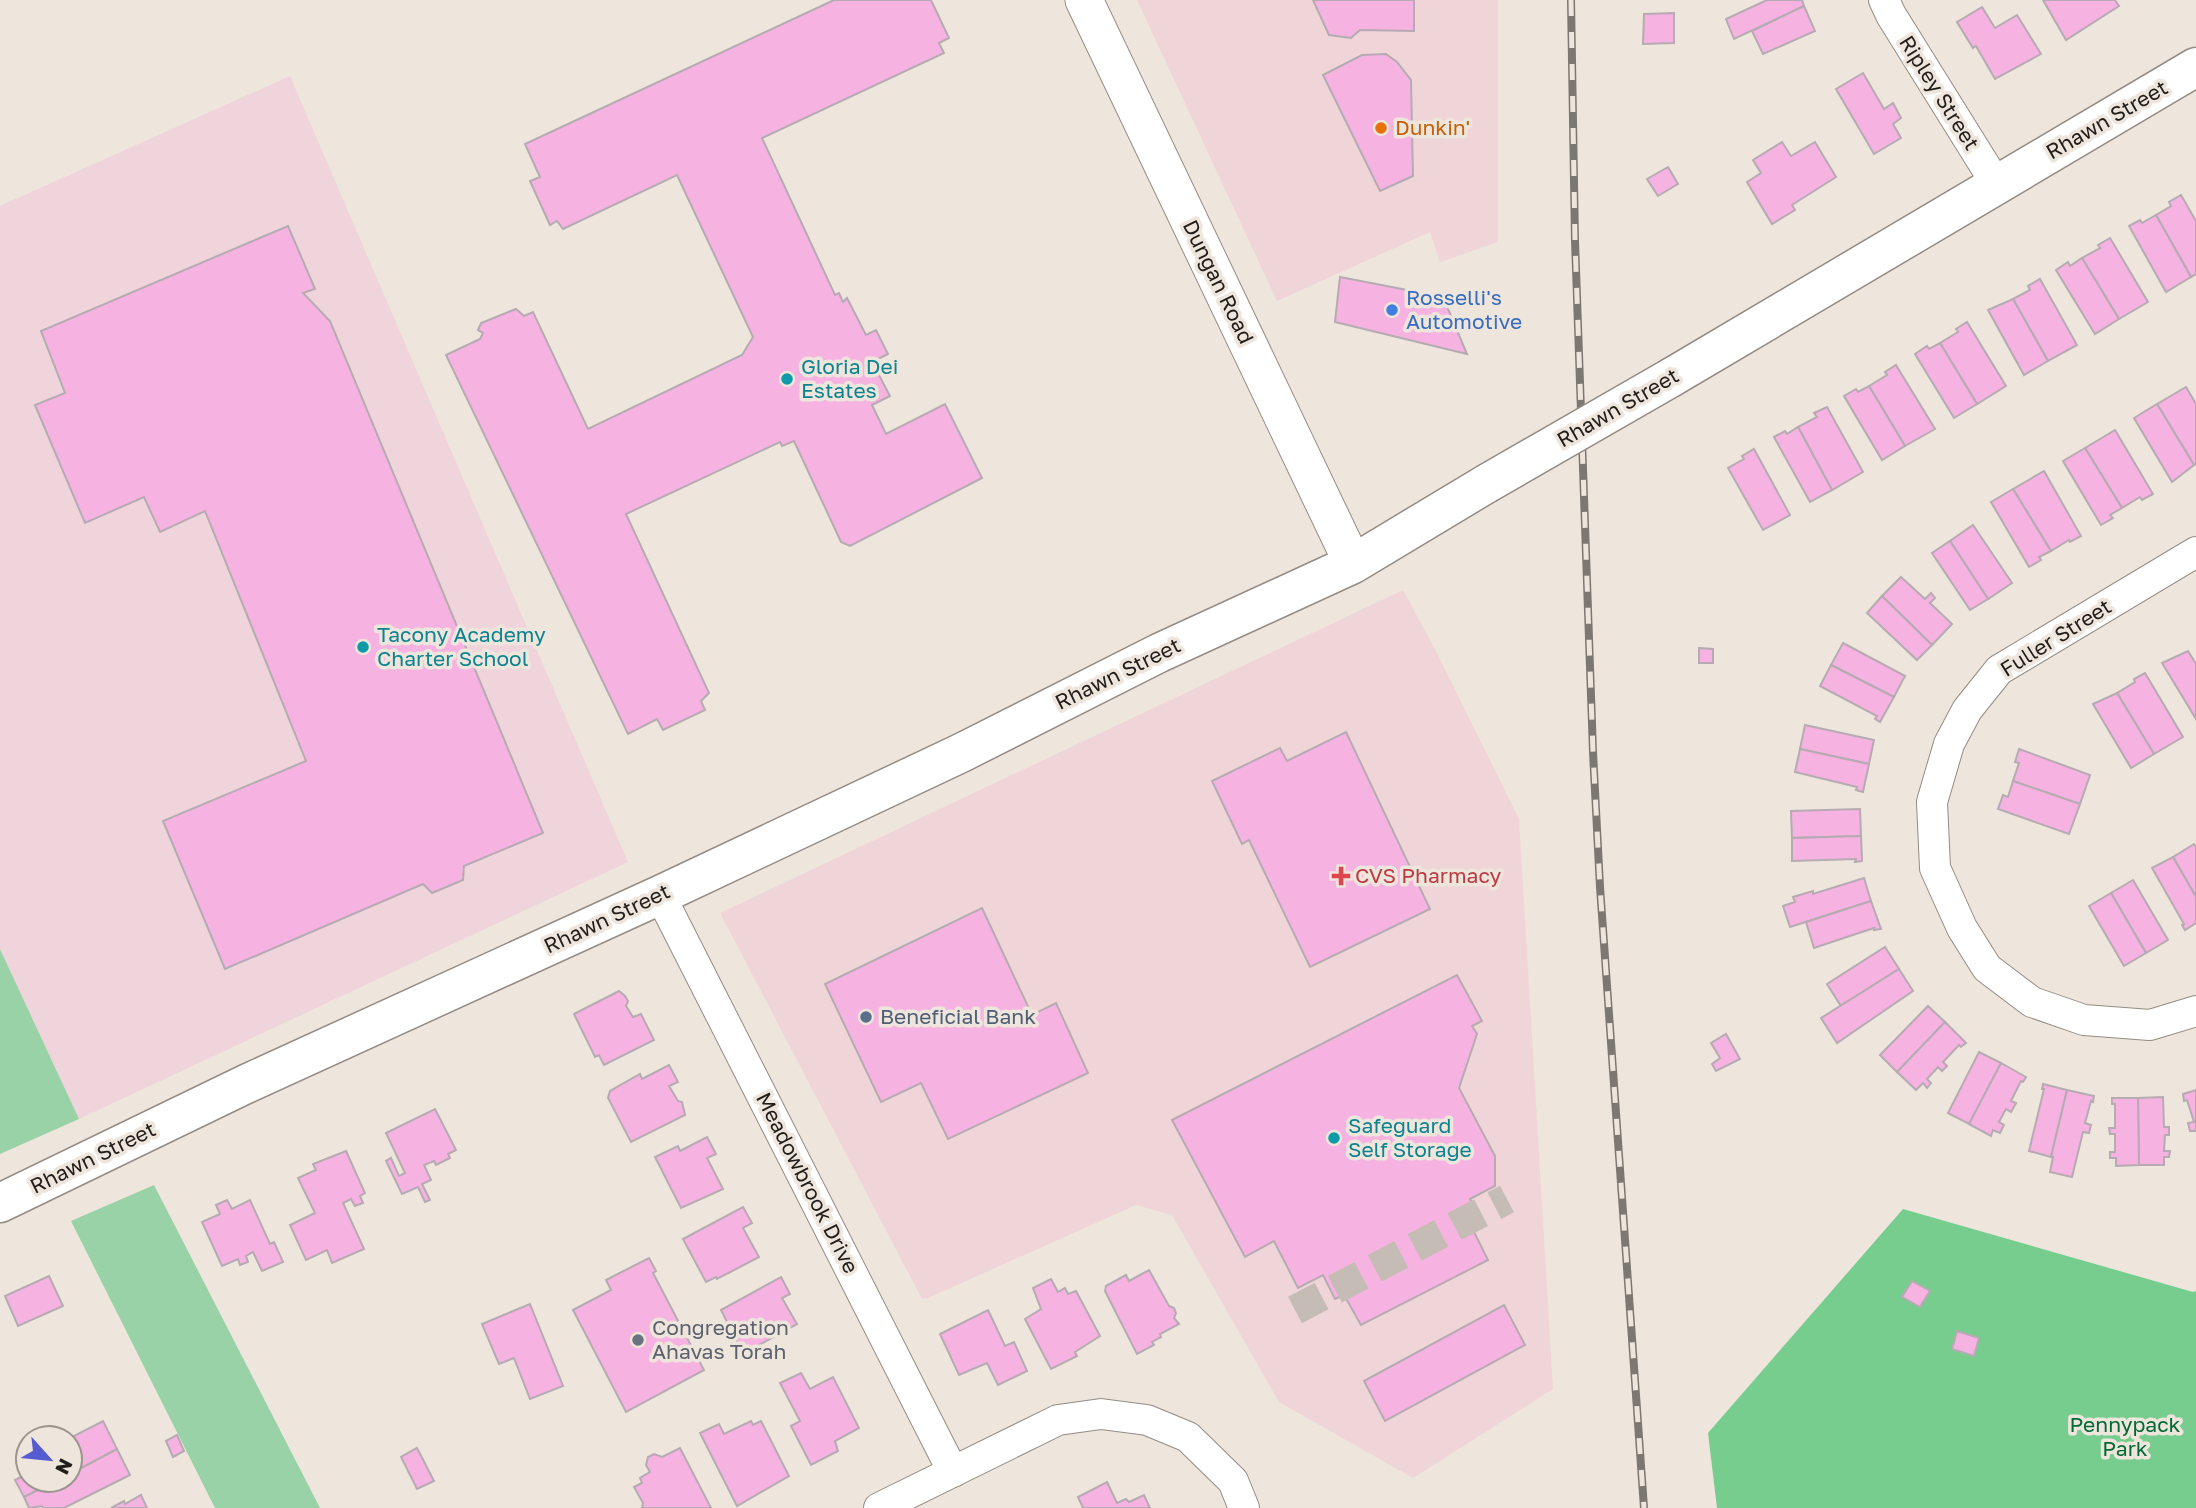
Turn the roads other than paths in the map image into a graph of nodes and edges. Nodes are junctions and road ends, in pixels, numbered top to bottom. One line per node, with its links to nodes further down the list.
1 (1084, 0): 6 (street, Dungan Road)
2 (1884, 0): 4 (street, Ripley Street)
3 (2196, 67): 4 (main road, Rhawn Street)
4 (1997, 185): 6 (main road, Rhawn Street, bridge)
5 (2196, 552): 8 (street, Fuller Street)
6 (1353, 564): 7 (main road, Rhawn Street)
7 (660, 895): 9 (main road, Rhawn Street); 10 (street, Meadowbrook Drive)
8 (2196, 1011)
9 (0, 1203)
10 (953, 1472): 11 (street); 12 (street)
11 (879, 1508)
12 (1244, 1508)

